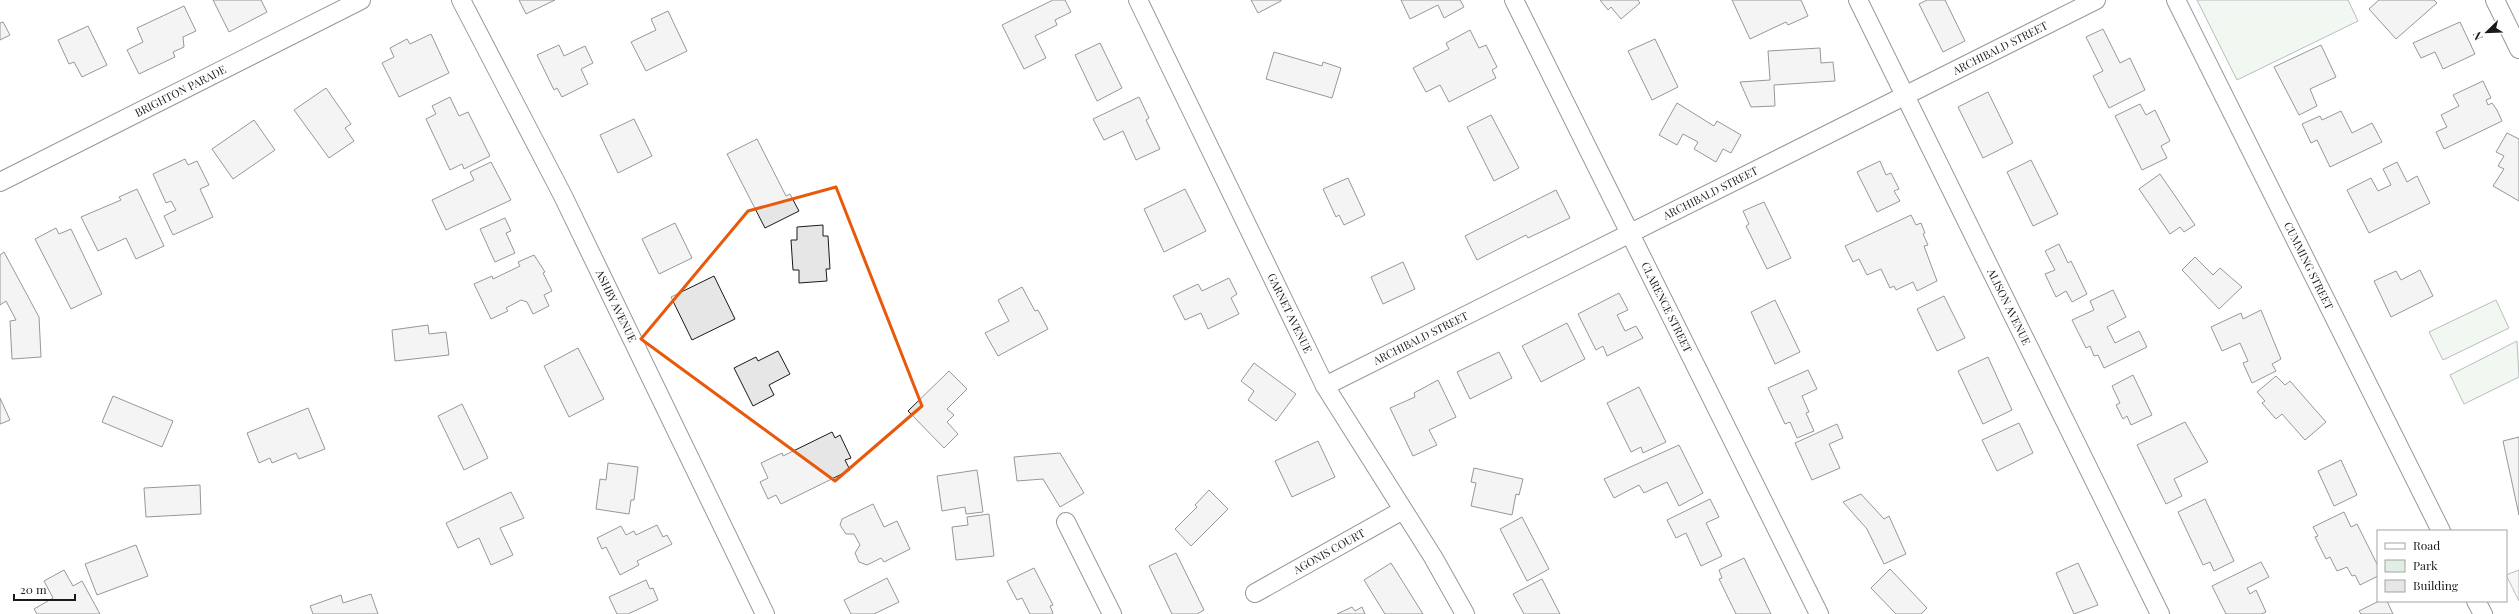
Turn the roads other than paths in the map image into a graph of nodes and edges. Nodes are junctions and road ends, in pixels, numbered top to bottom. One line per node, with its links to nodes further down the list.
1 (461, 0): 19 (street, ASHBY AVENUE)
2 (1138, 0): 13 (street, GARNET AVENUE)
3 (1514, 0): 12 (street, CLARENCE STREET)
4 (1858, 0): 10 (street, ALISON AVENUE)
5 (2096, 0): 10 (street, ARCHIBALD STREET)
6 (2176, 0): 16 (street, CUMMING STREET)
7 (2496, 0): 9 (street)
8 (350, 2): 11 (street, BRIGHTON PARADE)
9 (2519, 48)
10 (1906, 96): 12 (street, ARCHIBALD STREET); 23 (street, ALISON AVENUE)
11 (0, 182)
12 (1630, 234): 13 (street, ARCHIBALD STREET); 22 (street, CLARENCE STREET)
13 (1325, 386): 14 (street, GARNET AVENUE)
14 (1403, 510): 17 (street, AGONIS COURT); 21 (street, GARNET AVENUE)
15 (1066, 522): 20 (street)
16 (2441, 530)
17 (1255, 593)
18 (2477, 602): 24 (street)
19 (765, 614)
20 (1112, 614)
21 (1465, 614)
22 (1819, 614)
23 (2160, 614)
24 (2483, 614)

